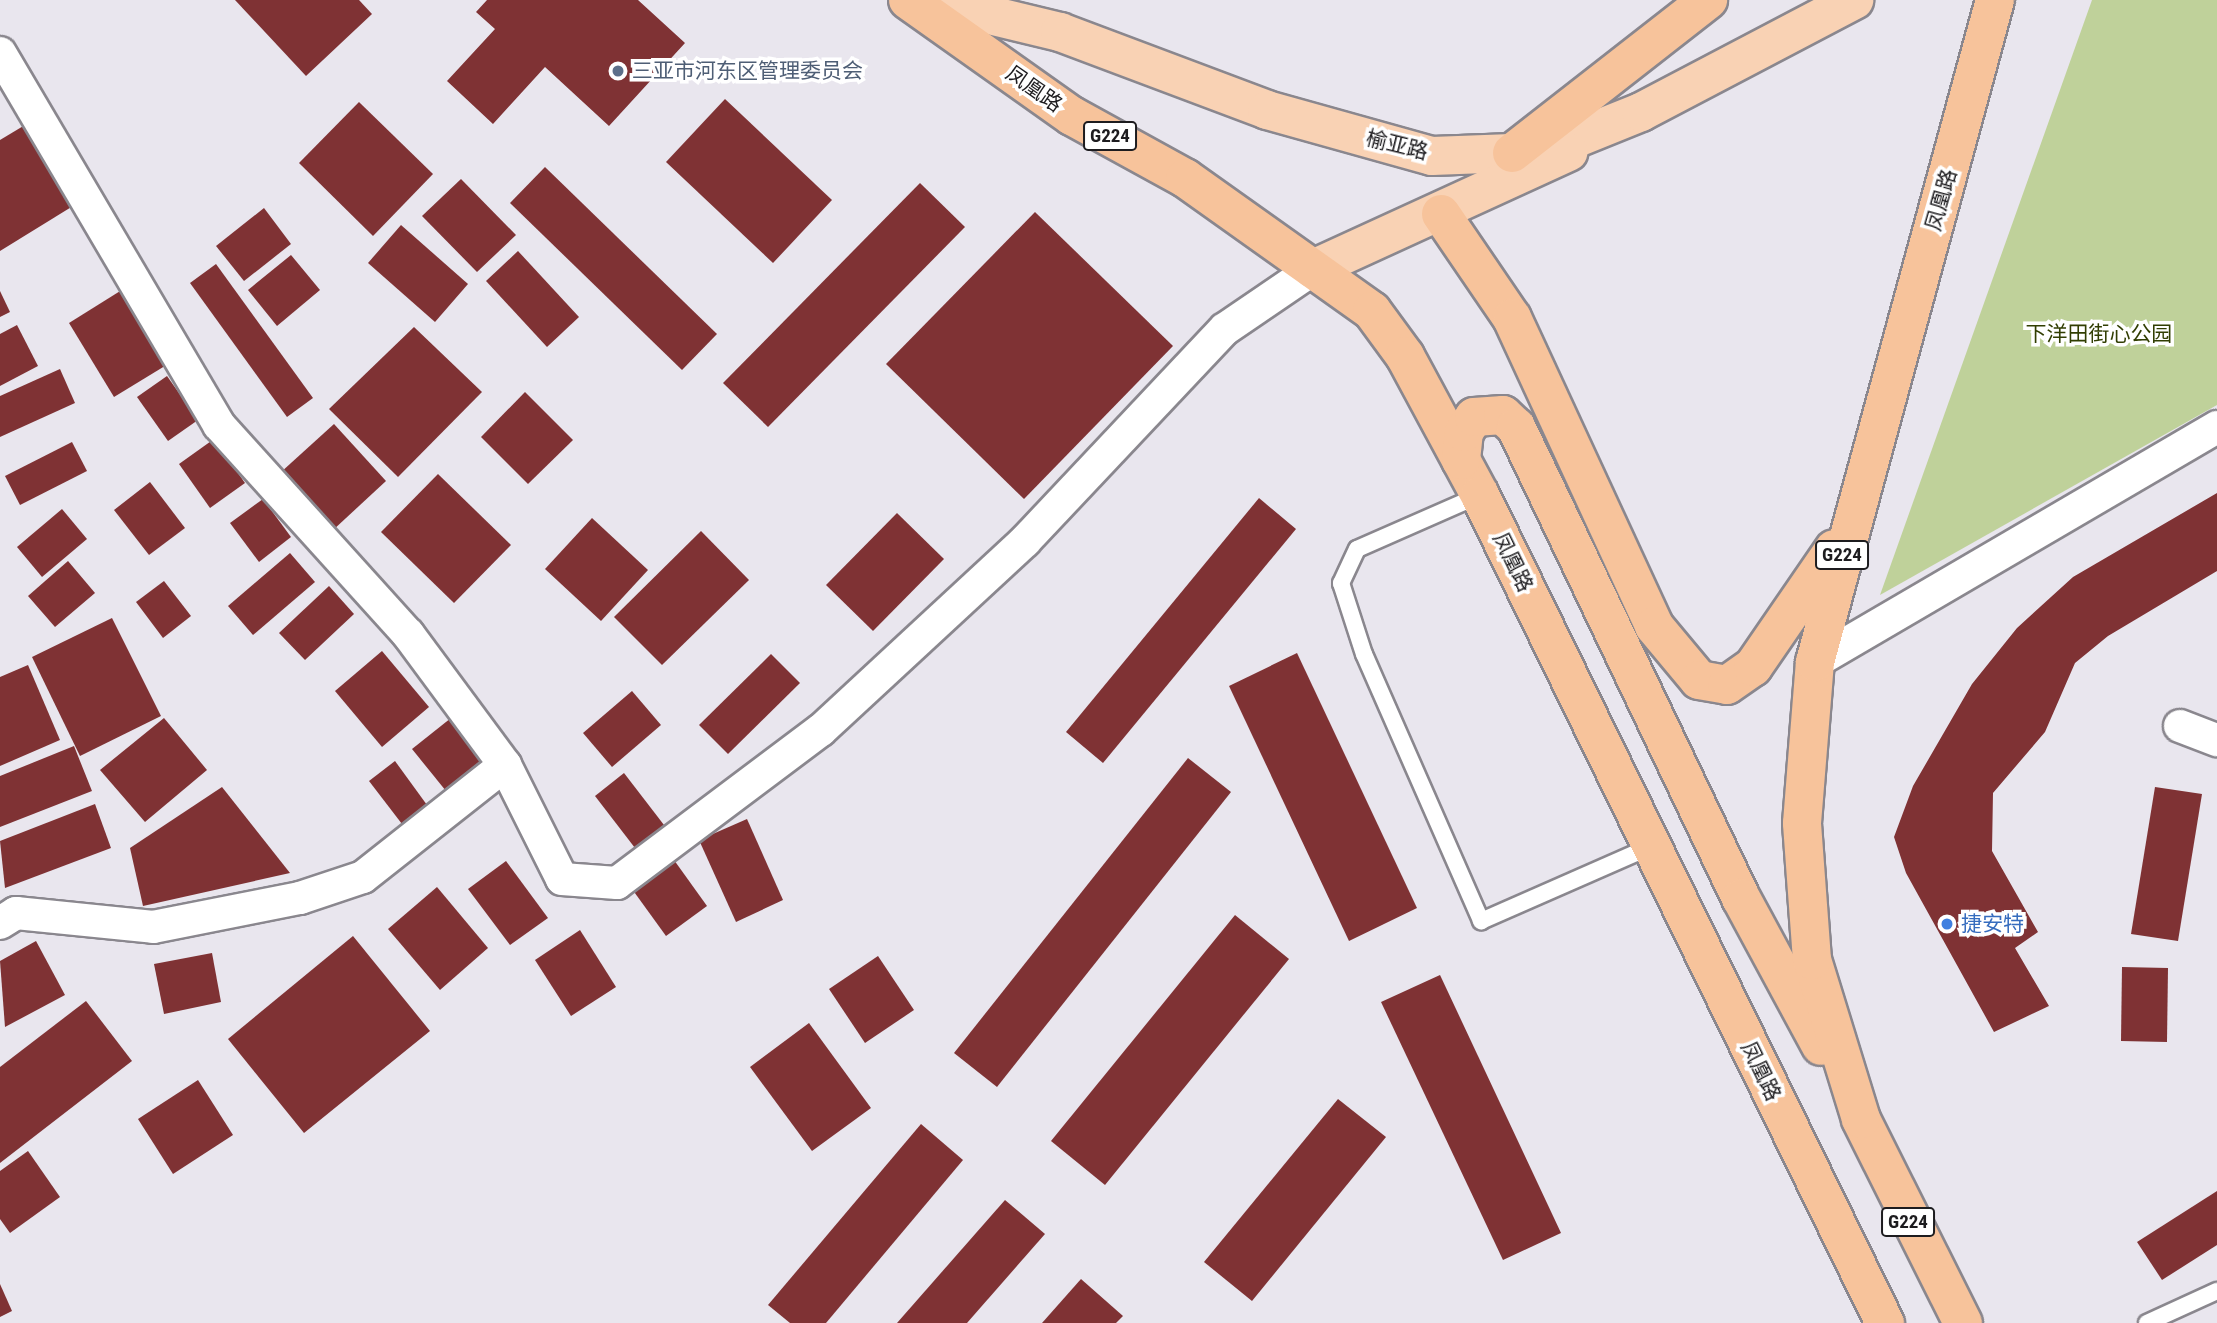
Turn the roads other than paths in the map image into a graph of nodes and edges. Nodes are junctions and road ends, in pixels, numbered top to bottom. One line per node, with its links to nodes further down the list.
1 (908, 0): 10 (highway, 凤凰路 / G224)
2 (927, 0): 8 (main road, 榆亚路)
3 (1708, 0): 8 (highway)
4 (1854, 0): 7 (main road, 榆亚路)
5 (1994, 0): 14 (highway, 凤凰路 / G224)
6 (0, 53): 18 (street)
7 (1641, 112): 8 (main road, 榆亚路); 9 (main road)
8 (1512, 153)
9 (1441, 214): 10 (main road); 14 (highway)
10 (1313, 269): 12 (highway, 凤凰路 / G224); 18 (street)
11 (2217, 427): 15 (street)
12 (1461, 460): 13 (highway, 凤凰路 / G224); 21 (highway)
13 (1480, 495): 19 (highway, 凤凰路 / G224); 19 (lane)
14 (1848, 529): 15 (highway, 凤凰路 / G224)
15 (1815, 662): 21 (highway, 凤凰路 / G224)
16 (2180, 726): 17 (street)
17 (2217, 740)
18 (505, 765): 20 (street)
19 (1652, 846): 23 (highway, 凤凰路 / G224)
20 (0, 923)
21 (1861, 1119): 24 (highway, 凤凰路 / G224)
22 (2217, 1291): 25 (lane)
23 (1885, 1323)
24 (1963, 1323)
25 (2147, 1323)

